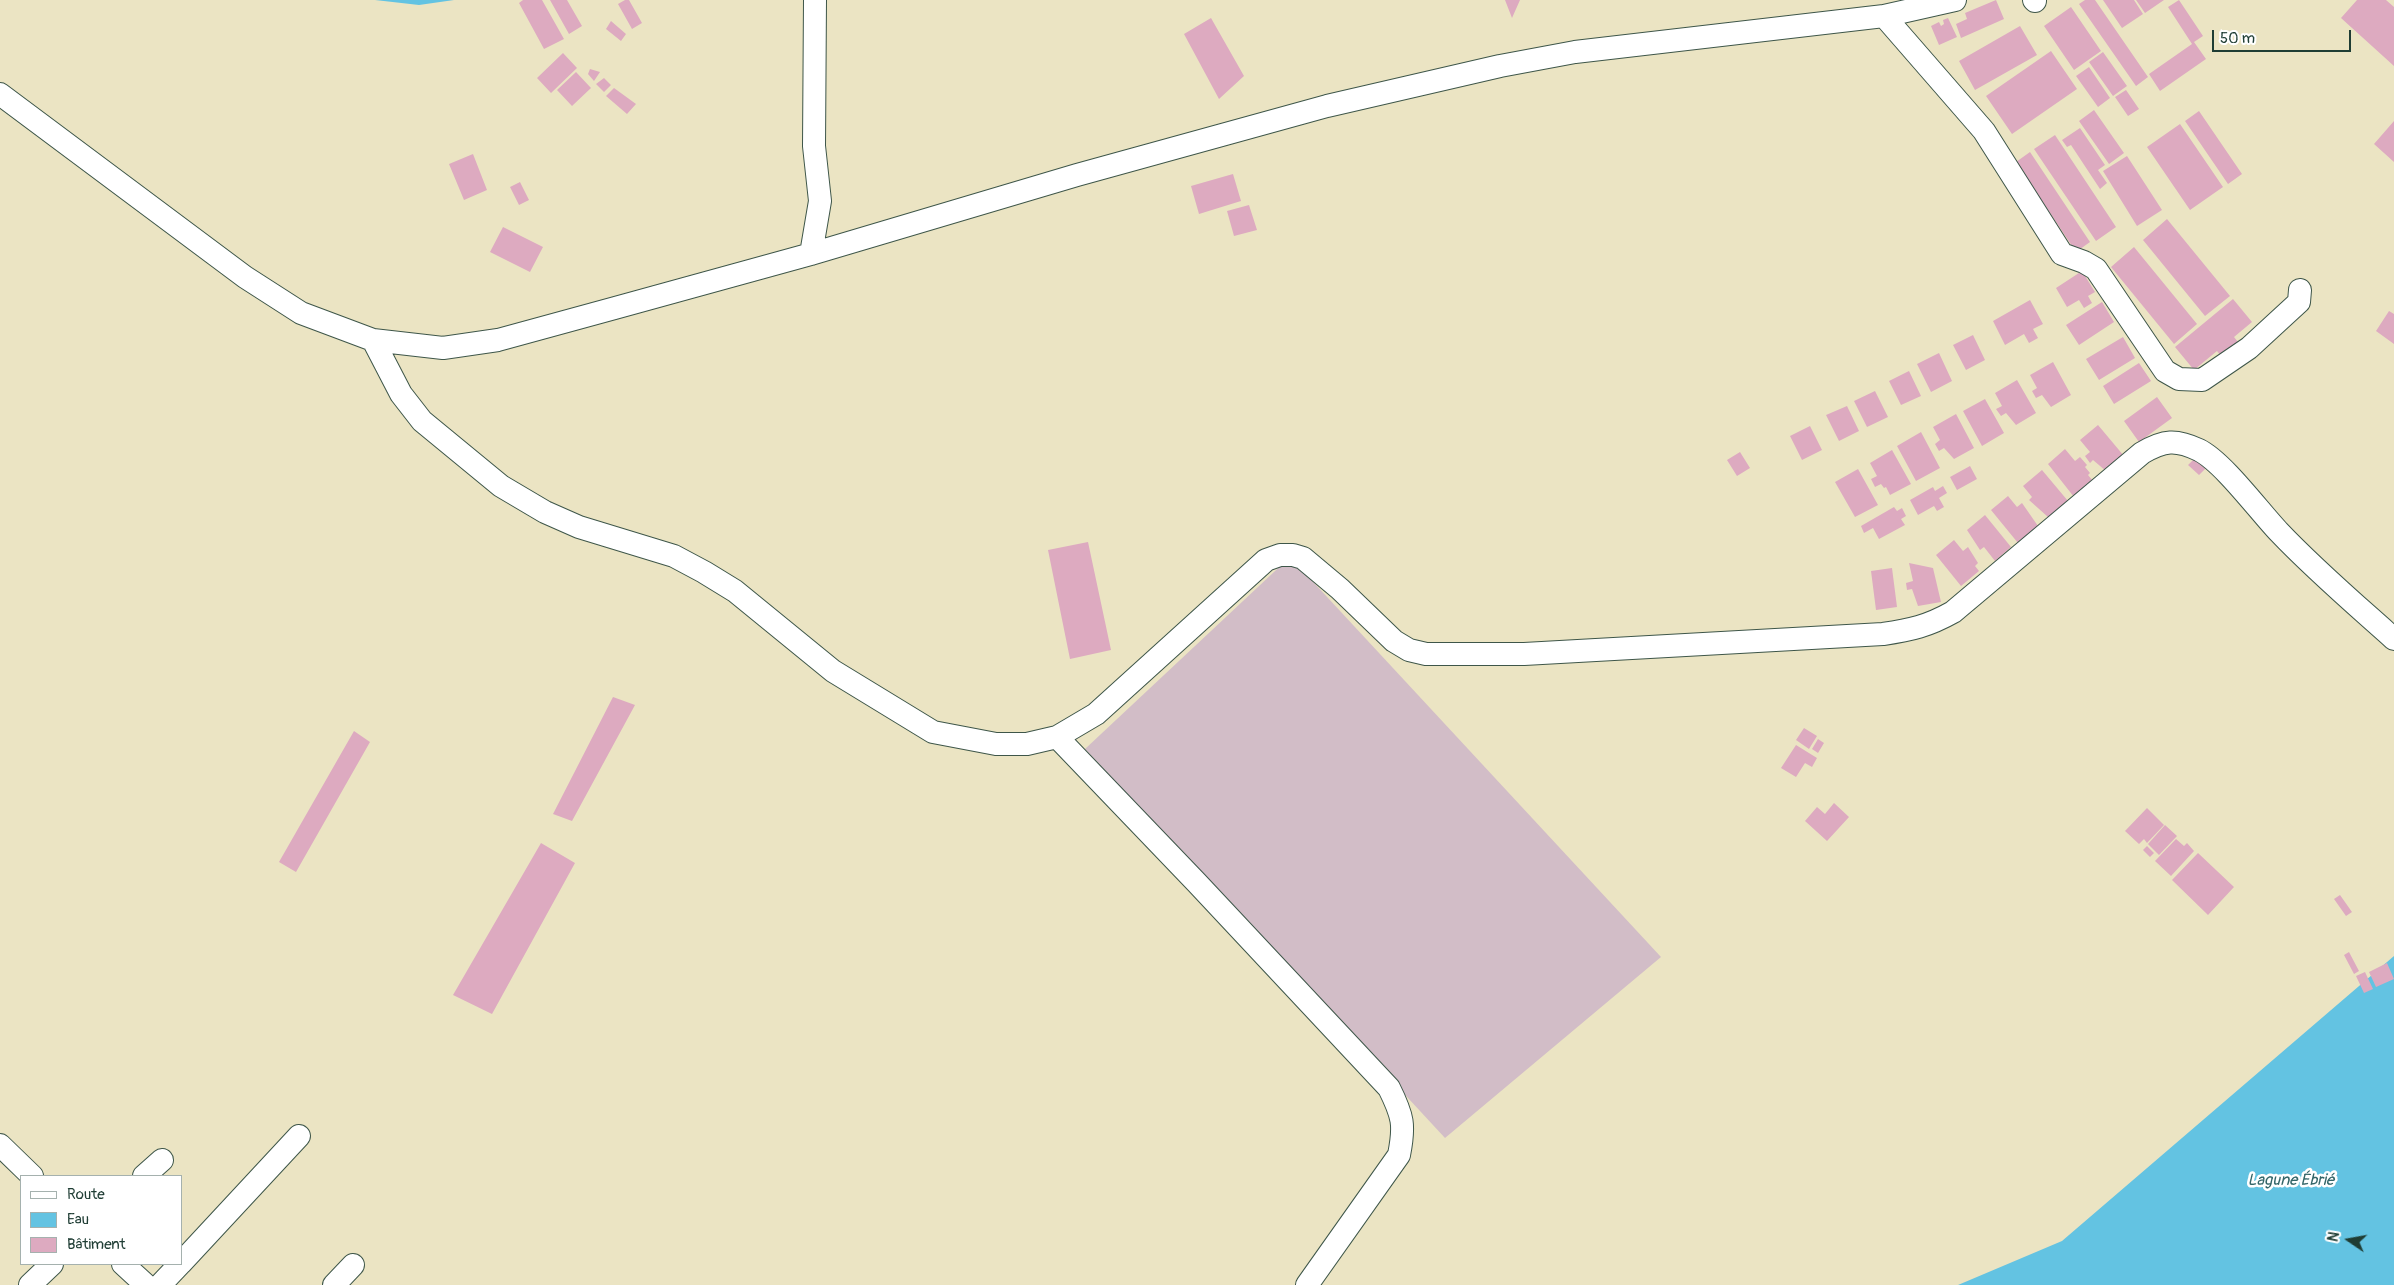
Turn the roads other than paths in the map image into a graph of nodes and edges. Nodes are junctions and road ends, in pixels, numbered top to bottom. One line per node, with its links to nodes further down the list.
1 (815, 0): 5 (street)
2 (1955, 0): 3 (street)
3 (1884, 16): 5 (street); 6 (street)
4 (0, 94): 7 (street)
5 (811, 254): 7 (street)
6 (2300, 290)
7 (373, 340): 9 (street)
8 (2394, 639): 9 (street)
9 (1057, 737): 24 (street)
10 (300, 1136): 15 (street)
11 (0, 1145): 13 (street)
12 (162, 1160): 14 (street)
13 (31, 1175)
14 (145, 1175)
15 (182, 1262)
16 (353, 1264): 23 (street)
17 (51, 1265): 20 (street)
18 (124, 1265): 21 (street)
19 (179, 1265): 22 (street)
20 (30, 1285)
21 (146, 1285)
22 (160, 1285)
23 (334, 1285)
24 (1307, 1285)

